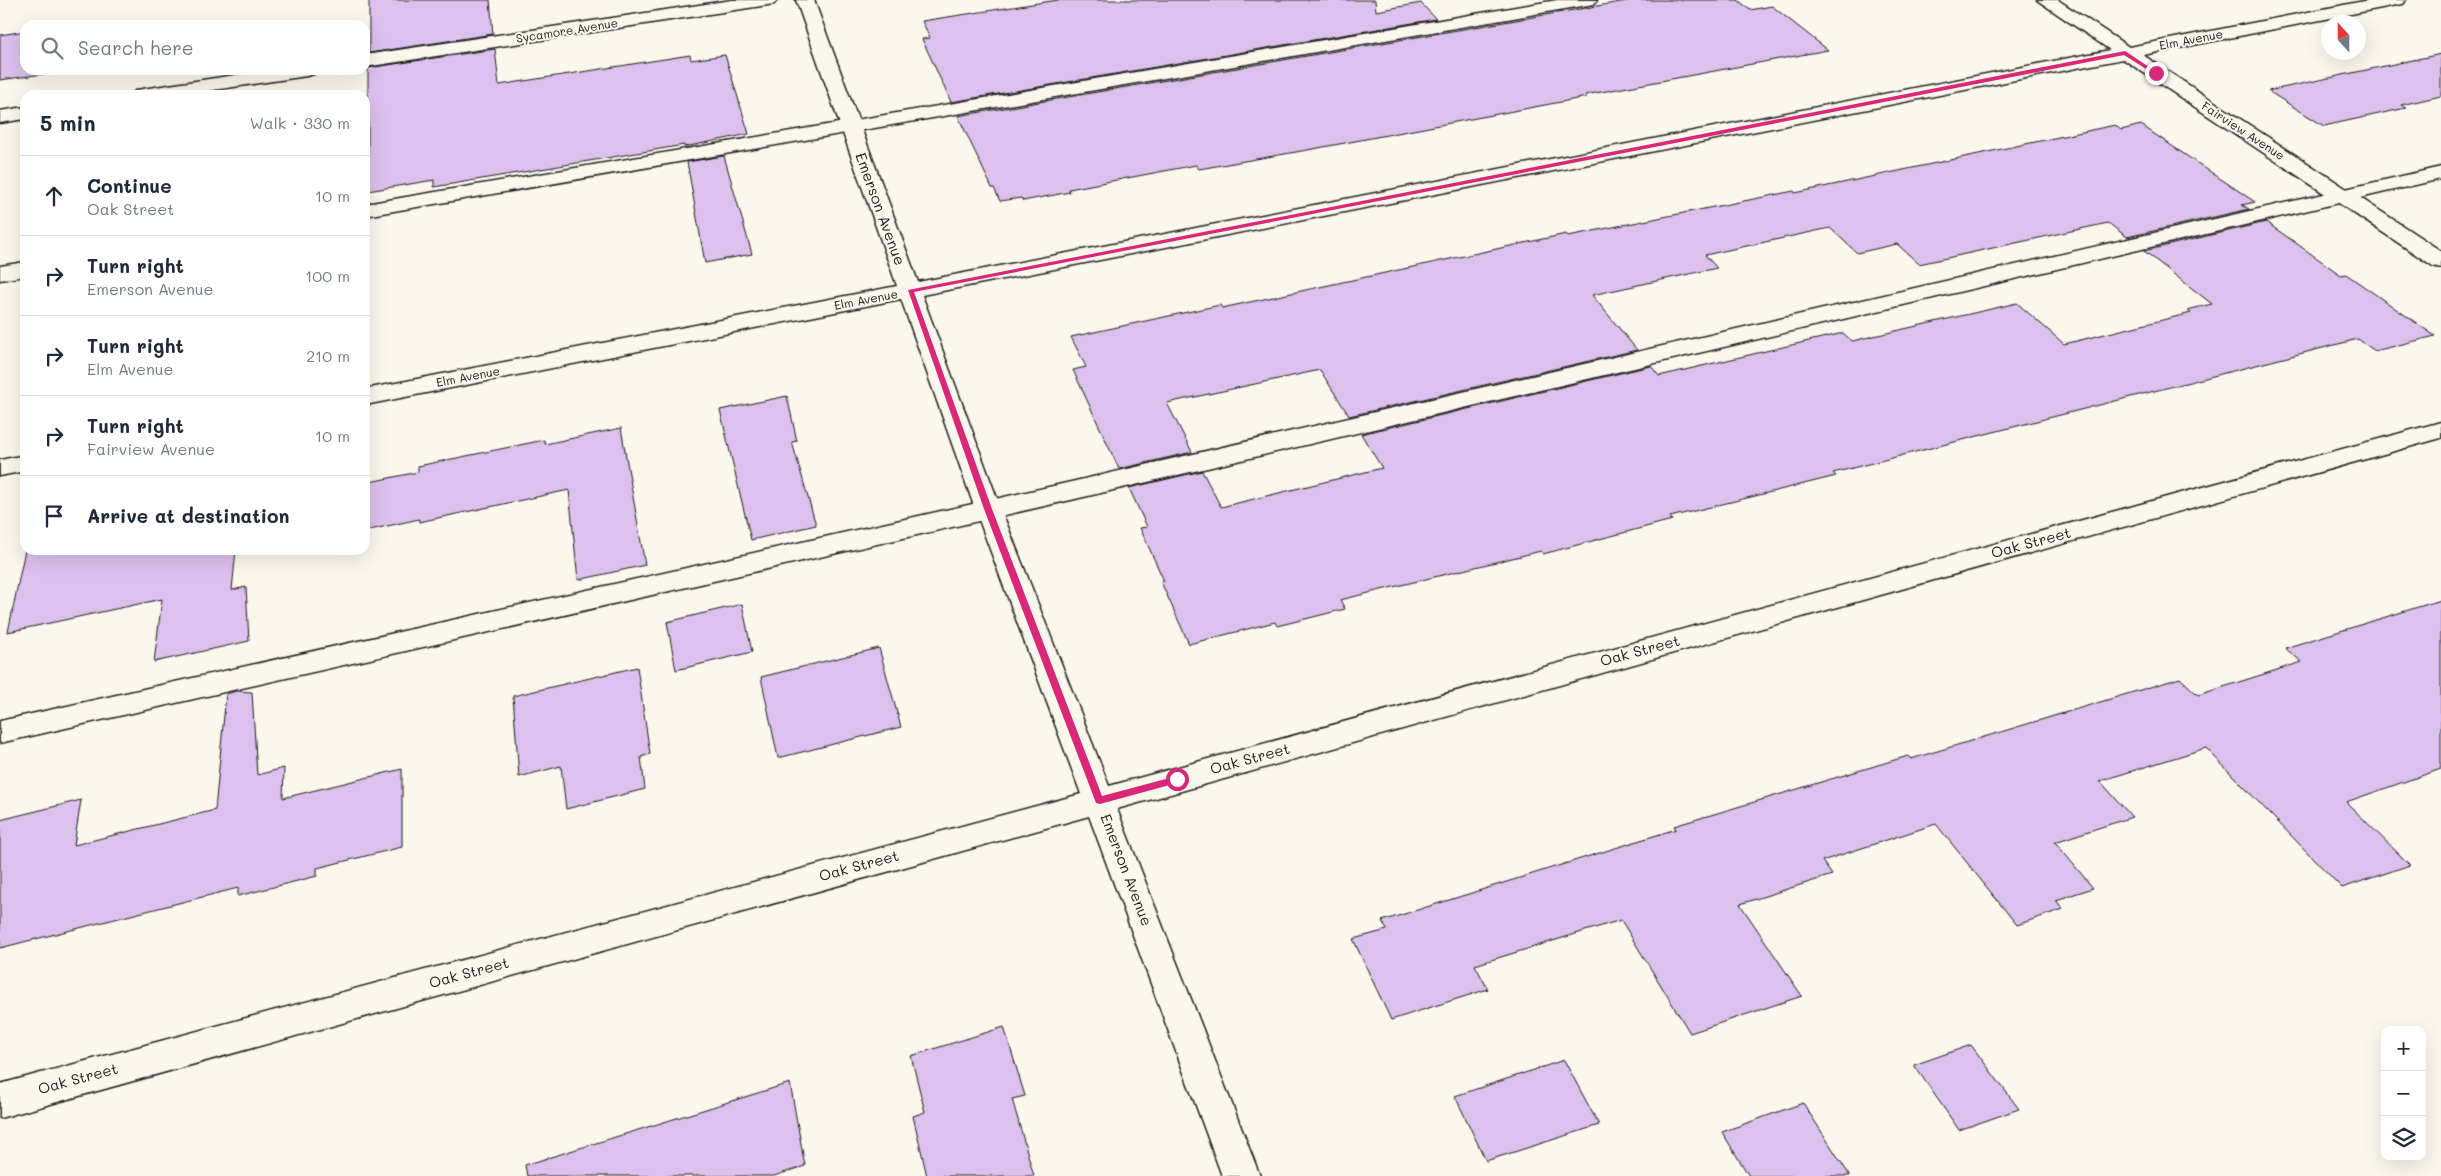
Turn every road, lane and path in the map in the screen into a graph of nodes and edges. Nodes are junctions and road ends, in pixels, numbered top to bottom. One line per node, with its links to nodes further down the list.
1 (768, 0): 7 (street, Sycamore Avenue)
2 (805, 0): 12 (street, Emerson Avenue)
3 (1588, 0): 12 (street)
4 (2046, 0): 6 (street, Fairview Avenue)
5 (2397, 0): 6 (street, Elm Avenue)
6 (2125, 53): 14 (street, Fairview Avenue); 19 (street, Elm Avenue)
7 (370, 60)
8 (274, 75): 9 (street)
9 (175, 90)
10 (20, 114): 11 (street)
11 (0, 117)
12 (850, 125): 15 (street); 19 (street, Emerson Avenue)
13 (2441, 172): 14 (street)
14 (2341, 196): 16 (street, Fairview Avenue); 24 (street)
15 (370, 209)
16 (2441, 261)
17 (20, 270): 18 (street)
18 (0, 273)
19 (910, 291): 20 (street, Elm Avenue); 24 (street, Emerson Avenue)
20 (370, 396)
21 (2441, 430): 26 (street, Oak Street)
22 (20, 464): 23 (street)
23 (0, 468)
24 (988, 509): 25 (street); 26 (street, Emerson Avenue)
25 (0, 732)
26 (1100, 800): 27 (street, Oak Street); 28 (street, Emerson Avenue)
27 (0, 1101)
28 (1242, 1176)

